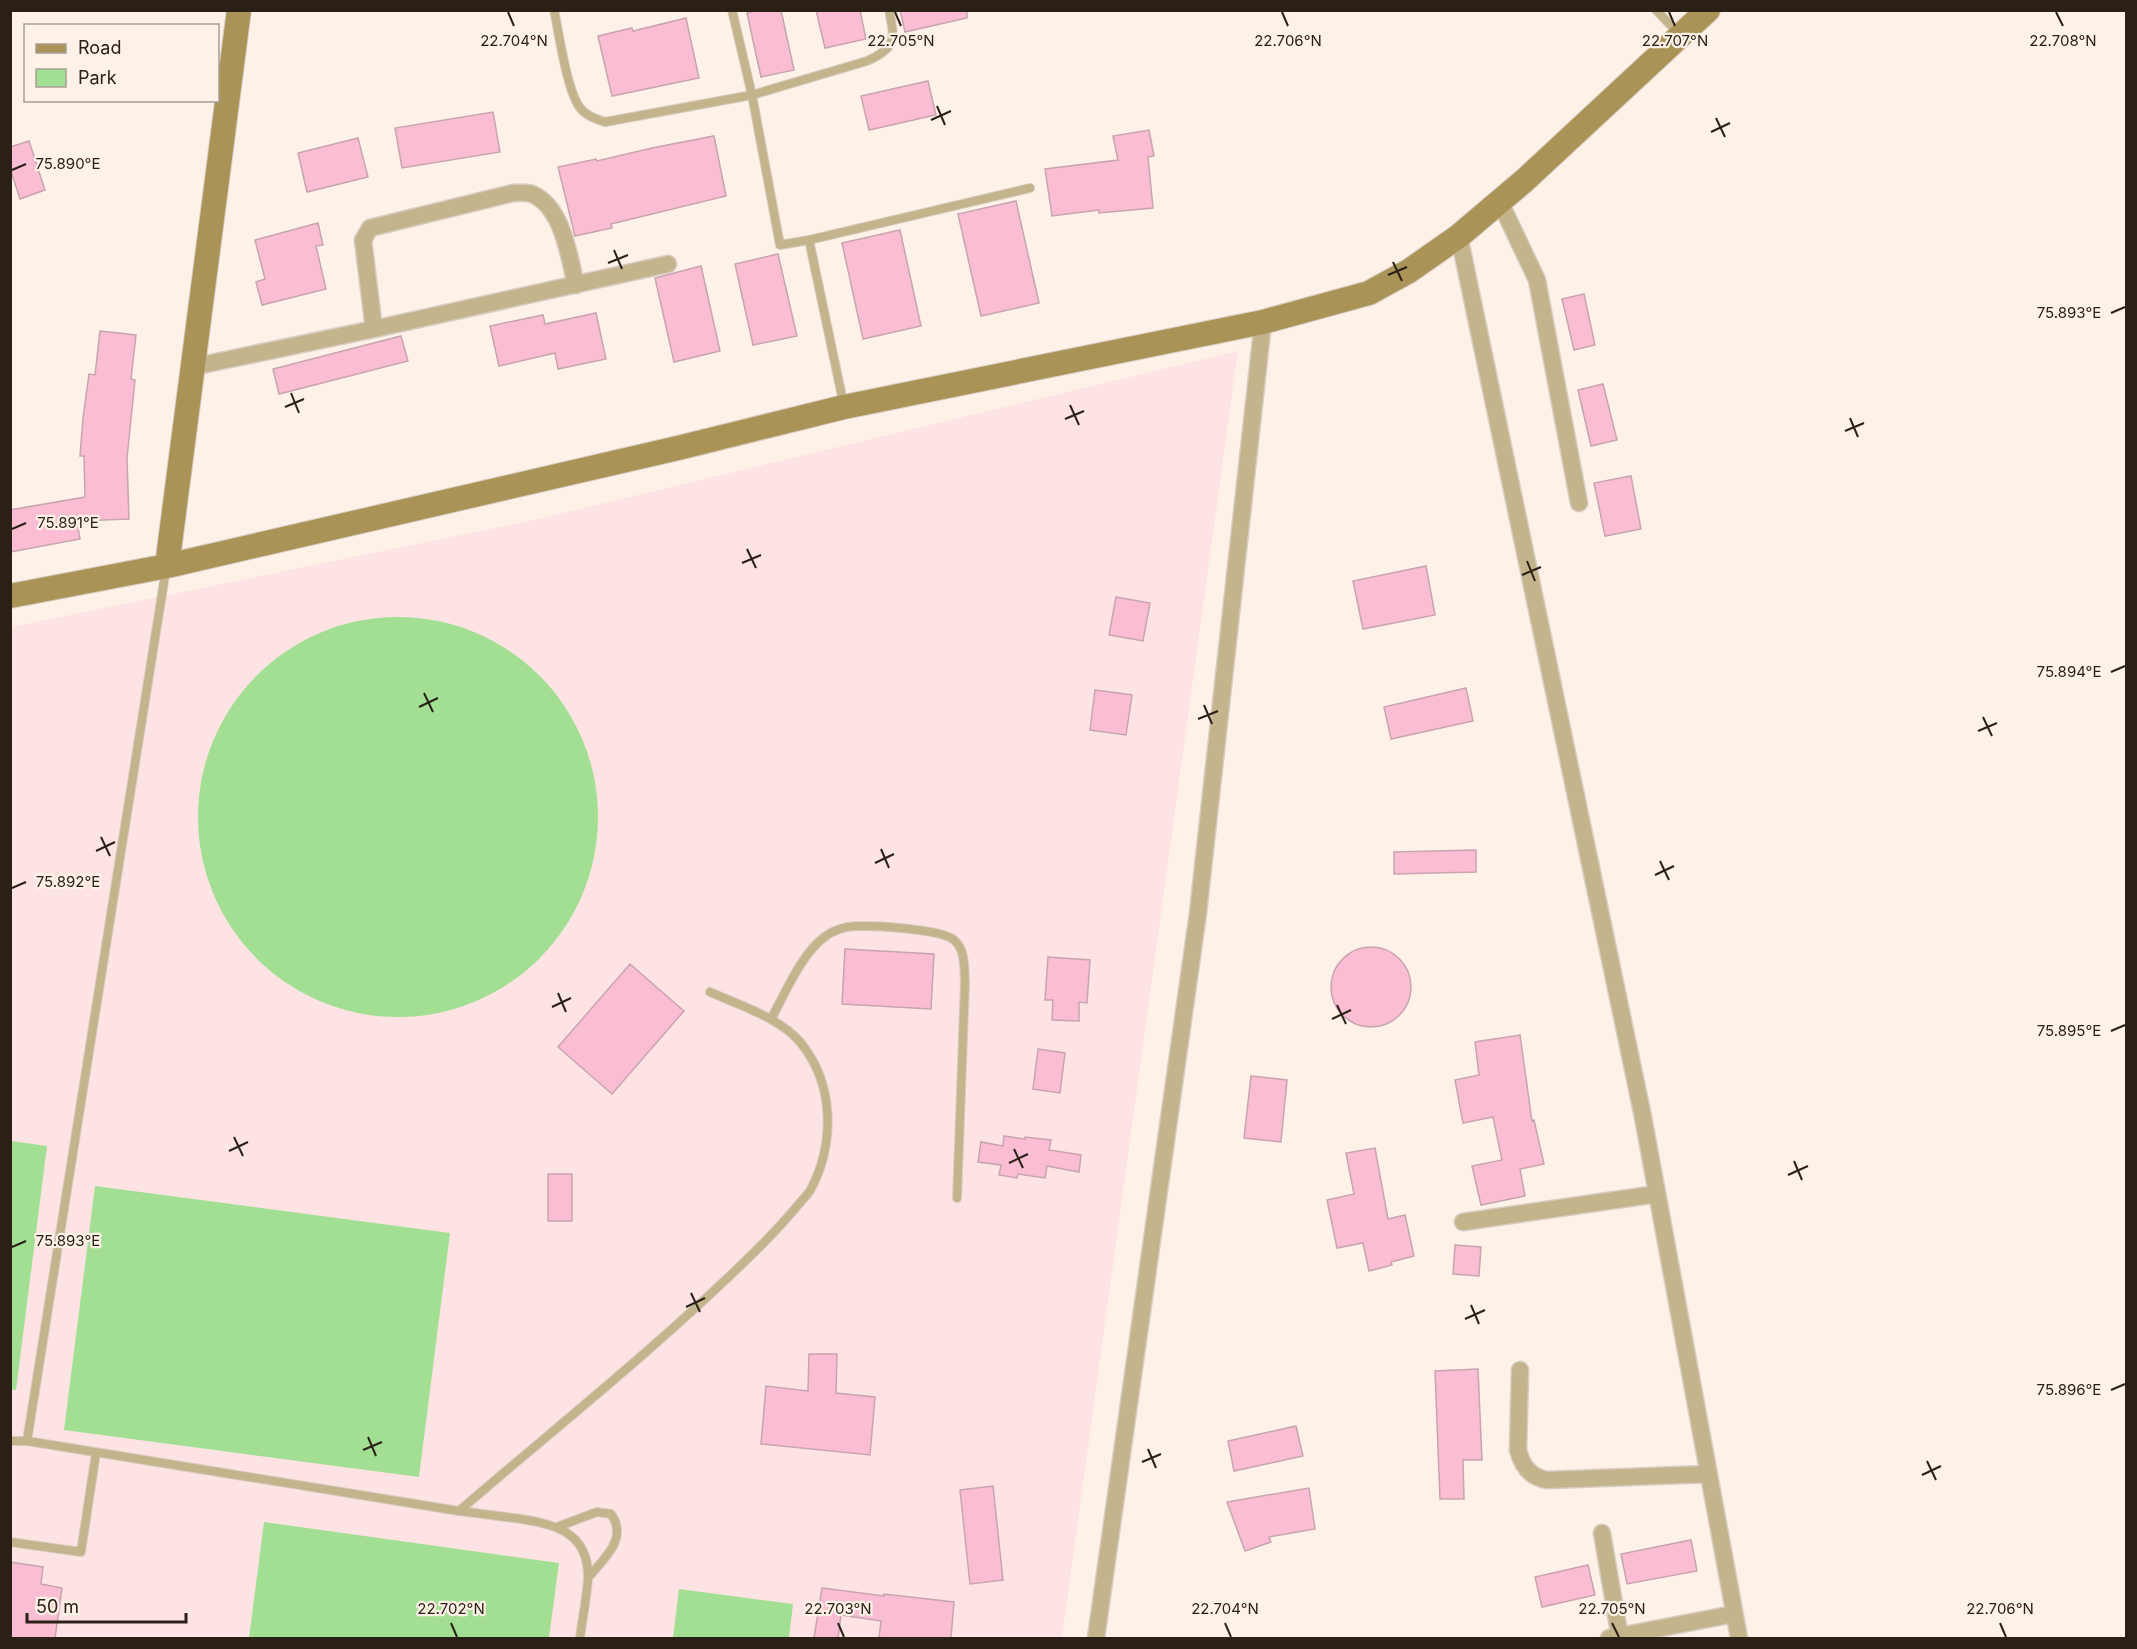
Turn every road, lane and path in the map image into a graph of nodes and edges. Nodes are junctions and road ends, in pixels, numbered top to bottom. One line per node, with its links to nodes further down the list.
1 (239, 10): 17 (street)
2 (554, 10): 8 (lane)
3 (732, 10): 8 (lane)
4 (889, 10): 8 (lane)
5 (1656, 10): 7 (lane)
6 (1708, 10): 7 (street)
7 (1681, 36): 10 (street)
8 (752, 95): 12 (lane)
9 (1030, 188): 12 (lane)
10 (1500, 202): 11 (street); 19 (street)
11 (1459, 236): 15 (street); 24 (street)
12 (809, 240): 18 (lane)
13 (668, 264): 14 (street)
14 (576, 285): 16 (street); 16 (street)
15 (1263, 322): 18 (street); 39 (street)
16 (374, 330): 17 (street)
17 (192, 367): 20 (street)
18 (844, 407): 20 (street)
19 (1580, 503)
20 (167, 566): 21 (street); 28 (lane)
21 (10, 596)
22 (710, 992): 23 (lane)
23 (771, 1019): 25 (lane); 32 (lane)
24 (1657, 1194): 26 (street); 31 (street)
25 (957, 1198)
26 (1463, 1222)
27 (1520, 1370): 31 (street)
28 (27, 1441): 29 (lane); 30 (lane)
29 (10, 1442)
30 (96, 1453): 32 (lane); 35 (lane)
31 (1709, 1474): 37 (street)
32 (459, 1511): 33 (lane)
33 (557, 1527): 36 (lane); 36 (lane)
34 (1602, 1533): 40 (street)
35 (10, 1542)
36 (588, 1578): 38 (lane)
37 (1734, 1614): 40 (street); 41 (street)
38 (580, 1638)
39 (1096, 1638)
40 (1616, 1638)
41 (1739, 1638)

